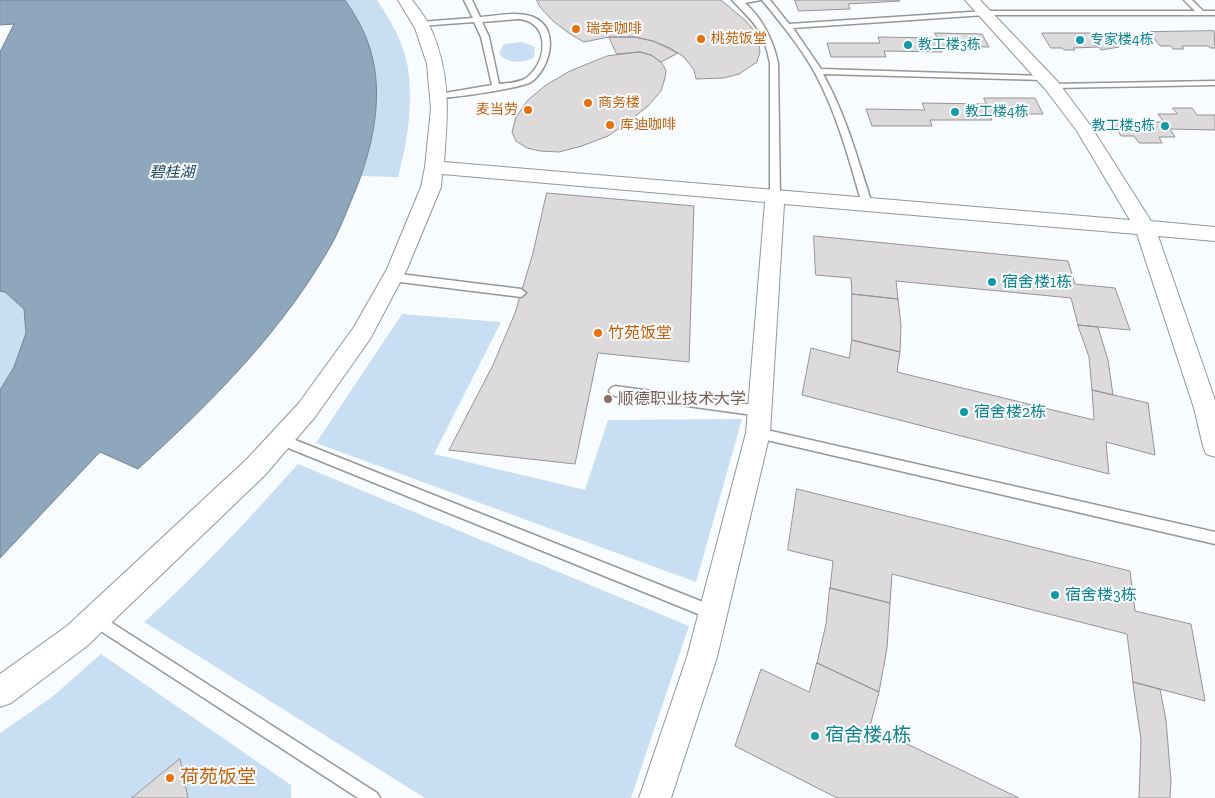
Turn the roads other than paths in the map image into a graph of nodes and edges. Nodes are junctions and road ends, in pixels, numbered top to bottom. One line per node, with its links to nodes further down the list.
1 (405, 0): 11 (street)
2 (468, 0): 10 (lane)
3 (757, 0): 6 (lane)
4 (766, 0): 12 (lane)
5 (1188, 0): 9 (lane)
6 (738, 1): 19 (lane)
7 (979, 6): 9 (lane); 12 (lane); 14 (street)
8 (1215, 12): 9 (lane)
9 (1201, 13)
10 (477, 19): 11 (lane); 16 (lane); 16 (lane)
11 (420, 24): 17 (street)
12 (788, 26): 13 (lane)
13 (818, 71): 14 (lane); 20 (lane)
14 (1048, 82): 15 (lane); 21 (street)
15 (1215, 83)
16 (496, 87): 17 (lane)
17 (439, 96): 18 (street)
18 (434, 167): 19 (street); 23 (street)
19 (775, 197): 20 (street); 26 (street)
20 (867, 204): 21 (street)
21 (1145, 228): 22 (street); 28 (street)
22 (1215, 234)
23 (392, 277): 24 (lane); 27 (street)
24 (521, 294)
25 (615, 391): 26 (lane)
26 (759, 422): 29 (lane); 30 (street)
27 (280, 439): 30 (lane); 31 (street)
28 (1215, 446)
29 (1215, 538)
30 (713, 613): 34 (street)
31 (95, 618): 32 (street); 33 (lane)
32 (0, 692)
33 (361, 796)
34 (658, 797)

